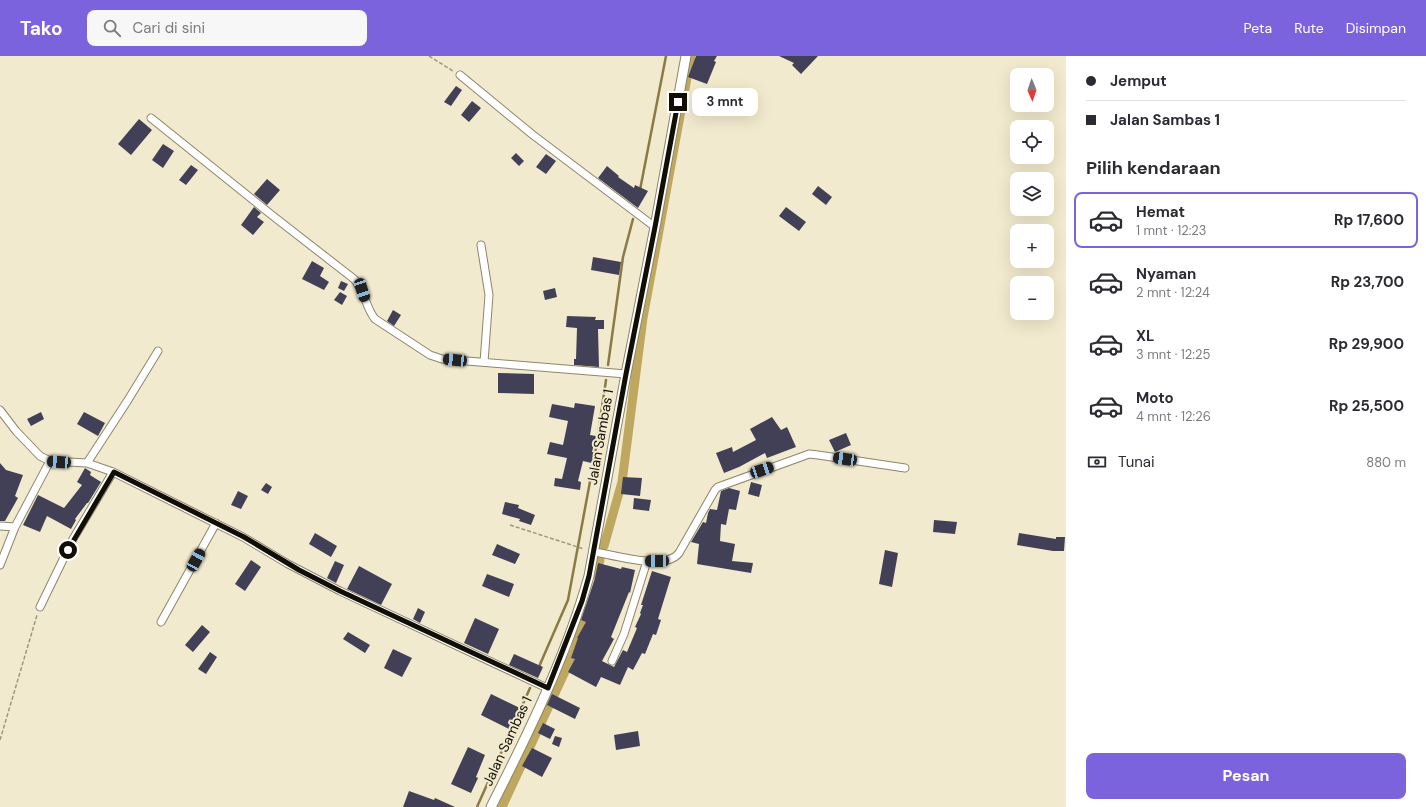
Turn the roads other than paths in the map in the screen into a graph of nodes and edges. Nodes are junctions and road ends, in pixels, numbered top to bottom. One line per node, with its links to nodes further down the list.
1 (686, 56): 4 (street, Jalan Sambas 1)
2 (460, 75): 4 (street)
3 (151, 118): 7 (street)
4 (655, 227): 8 (street, Jalan Sambas 1)
5 (482, 245): 7 (street)
6 (158, 351): 11 (street)
7 (484, 362): 8 (street)
8 (626, 374): 17 (street, Jalan Sambas 1)
9 (0, 410): 10 (street)
10 (50, 461): 11 (street); 16 (street)
11 (87, 463): 13 (street)
12 (905, 468): 18 (street)
13 (114, 472): 14 (street); 20 (street)
14 (216, 523): 21 (street); 23 (street)
15 (0, 526): 16 (street)
16 (15, 527): 19 (street)
17 (595, 552): 18 (street); 23 (street, Jalan Sambas 1)
18 (647, 561): 22 (street)
19 (0, 565)
20 (40, 607)
21 (161, 622)
22 (612, 661)
23 (548, 688): 24 (street, Jalan Sambas 1)
24 (491, 807)

